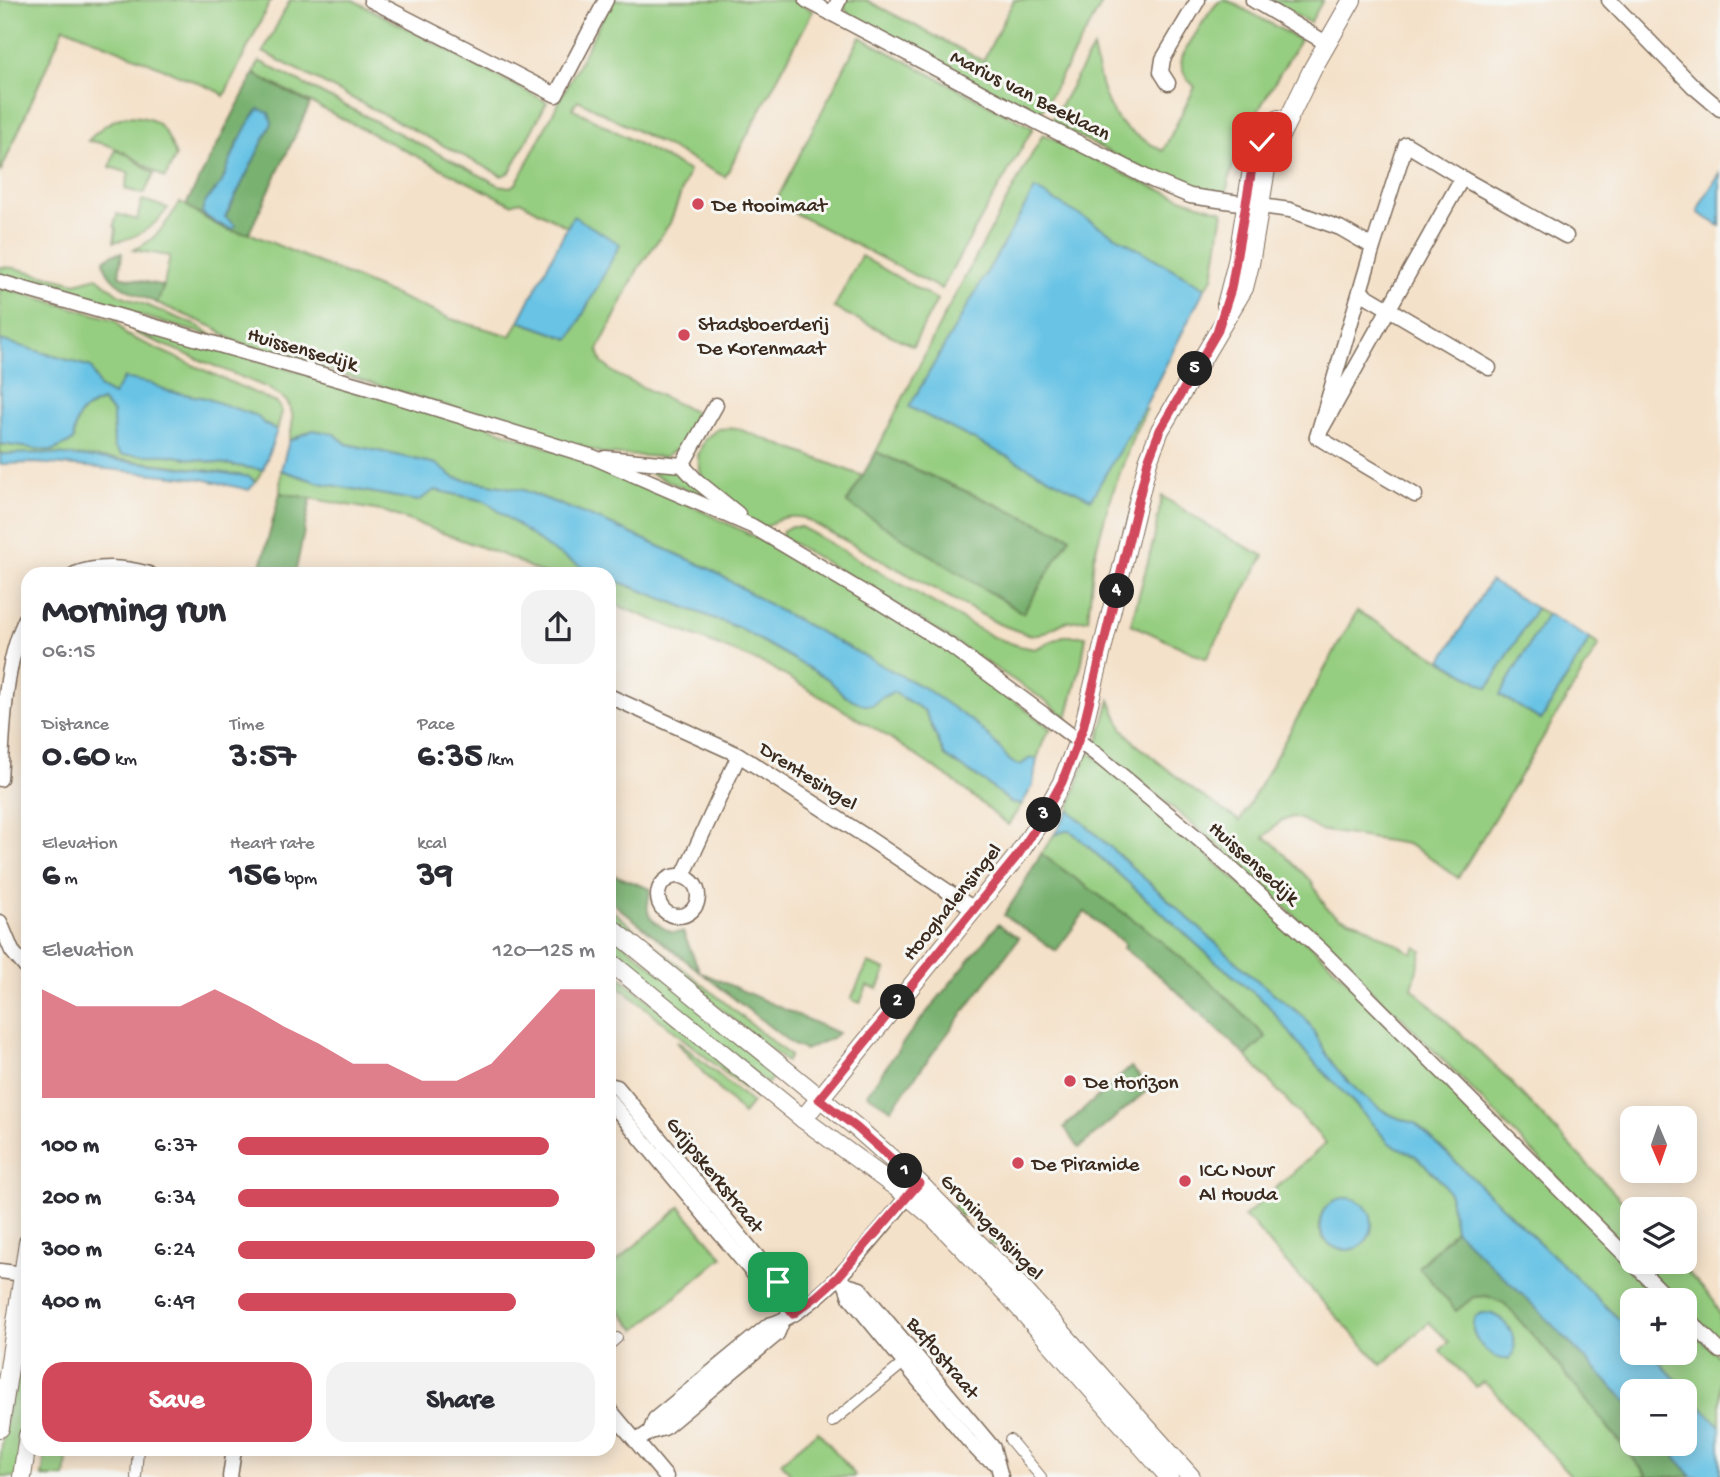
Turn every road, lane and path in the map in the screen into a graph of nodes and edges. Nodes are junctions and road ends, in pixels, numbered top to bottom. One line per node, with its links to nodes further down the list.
1 (371, 0): 2 (street)
2 (606, 0)
3 (806, 0): 9 (street, Marius van Beeklaan)
4 (839, 0): 9 (street)
5 (1198, 0): 11 (street)
6 (1252, 0): 10 (street)
7 (1352, 0): 10 (street, Hooghalensingel)
8 (1609, 0): 12 (street)
9 (832, 14): 14 (street, Marius van Beeklaan)
10 (1328, 44): 14 (street, Hooghalensingel)
11 (1168, 83)
12 (1720, 109)
13 (1462, 178): 15 (street); 16 (street); 19 (street)
14 (1253, 205): 16 (street, Marius van Beeklaan); 32 (street, Hooghalensingel)
15 (1566, 236)
16 (1373, 247): 18 (street)
17 (0, 282): 23 (street, Huissensedijk)
18 (1360, 292): 19 (street); 22 (street)
19 (1390, 308): 20 (street); 22 (street)
20 (1489, 368)
21 (716, 405): 24 (street)
22 (1317, 437): 25 (street)
23 (593, 457): 24 (street, Huissensedijk); 26 (street, Huissensedijk)
24 (682, 465): 26 (street, Huissensedijk)
25 (1415, 495)
26 (752, 526): 46 (street, Huissensedijk, bridge)
27 (21, 627): 30 (street)
28 (616, 699): 29 (street, Drentesingel)
29 (739, 755): 31 (street); 32 (street, Drentesingel)
30 (0, 779)
31 (683, 876)
32 (974, 909): 39 (street, Hooghalensingel)
33 (0, 922): 35 (street)
34 (616, 932): 39 (street, Groningensingel)
35 (6, 953): 36 (street)
36 (21, 965)
37 (616, 967): 41 (street, Groningensingel)
38 (616, 1087): 48 (street, Grijpskerkstraat)
39 (819, 1099): 41 (street, Hooghalensingel); 42 (street, Groningensingel)
40 (616, 1109): 48 (street, Grijpskerkstraat)
41 (803, 1119): 42 (street, Groningensingel)
42 (914, 1190): 45 (street); 68 (street, Groningensingel); 69 (street, Groningensingel)
43 (0, 1271): 44 (street)
44 (21, 1274)
45 (842, 1281): 49 (street); 52 (street); 62 (street, Baflostraat)
46 (1658, 1288)
47 (21, 1296): 53 (street)
48 (780, 1298): 49 (street, Grijpskerkstraat)
49 (788, 1318): 58 (street)
50 (1697, 1328): 51 (street)
51 (1720, 1351)
52 (905, 1362): 55 (street); 62 (street)
53 (3, 1391): 56 (street)
54 (616, 1417): 58 (street)
55 (832, 1422)
56 (0, 1428)
57 (1010, 1440): 67 (street)
58 (637, 1441): 66 (street)
59 (25, 1456): 63 (street)
60 (138, 1456): 64 (street)
61 (233, 1456): 65 (street)
62 (999, 1470)
63 (22, 1477)
64 (136, 1477)
65 (230, 1477)
66 (666, 1477)
67 (1041, 1477)
68 (1169, 1477)
69 (1191, 1477)

